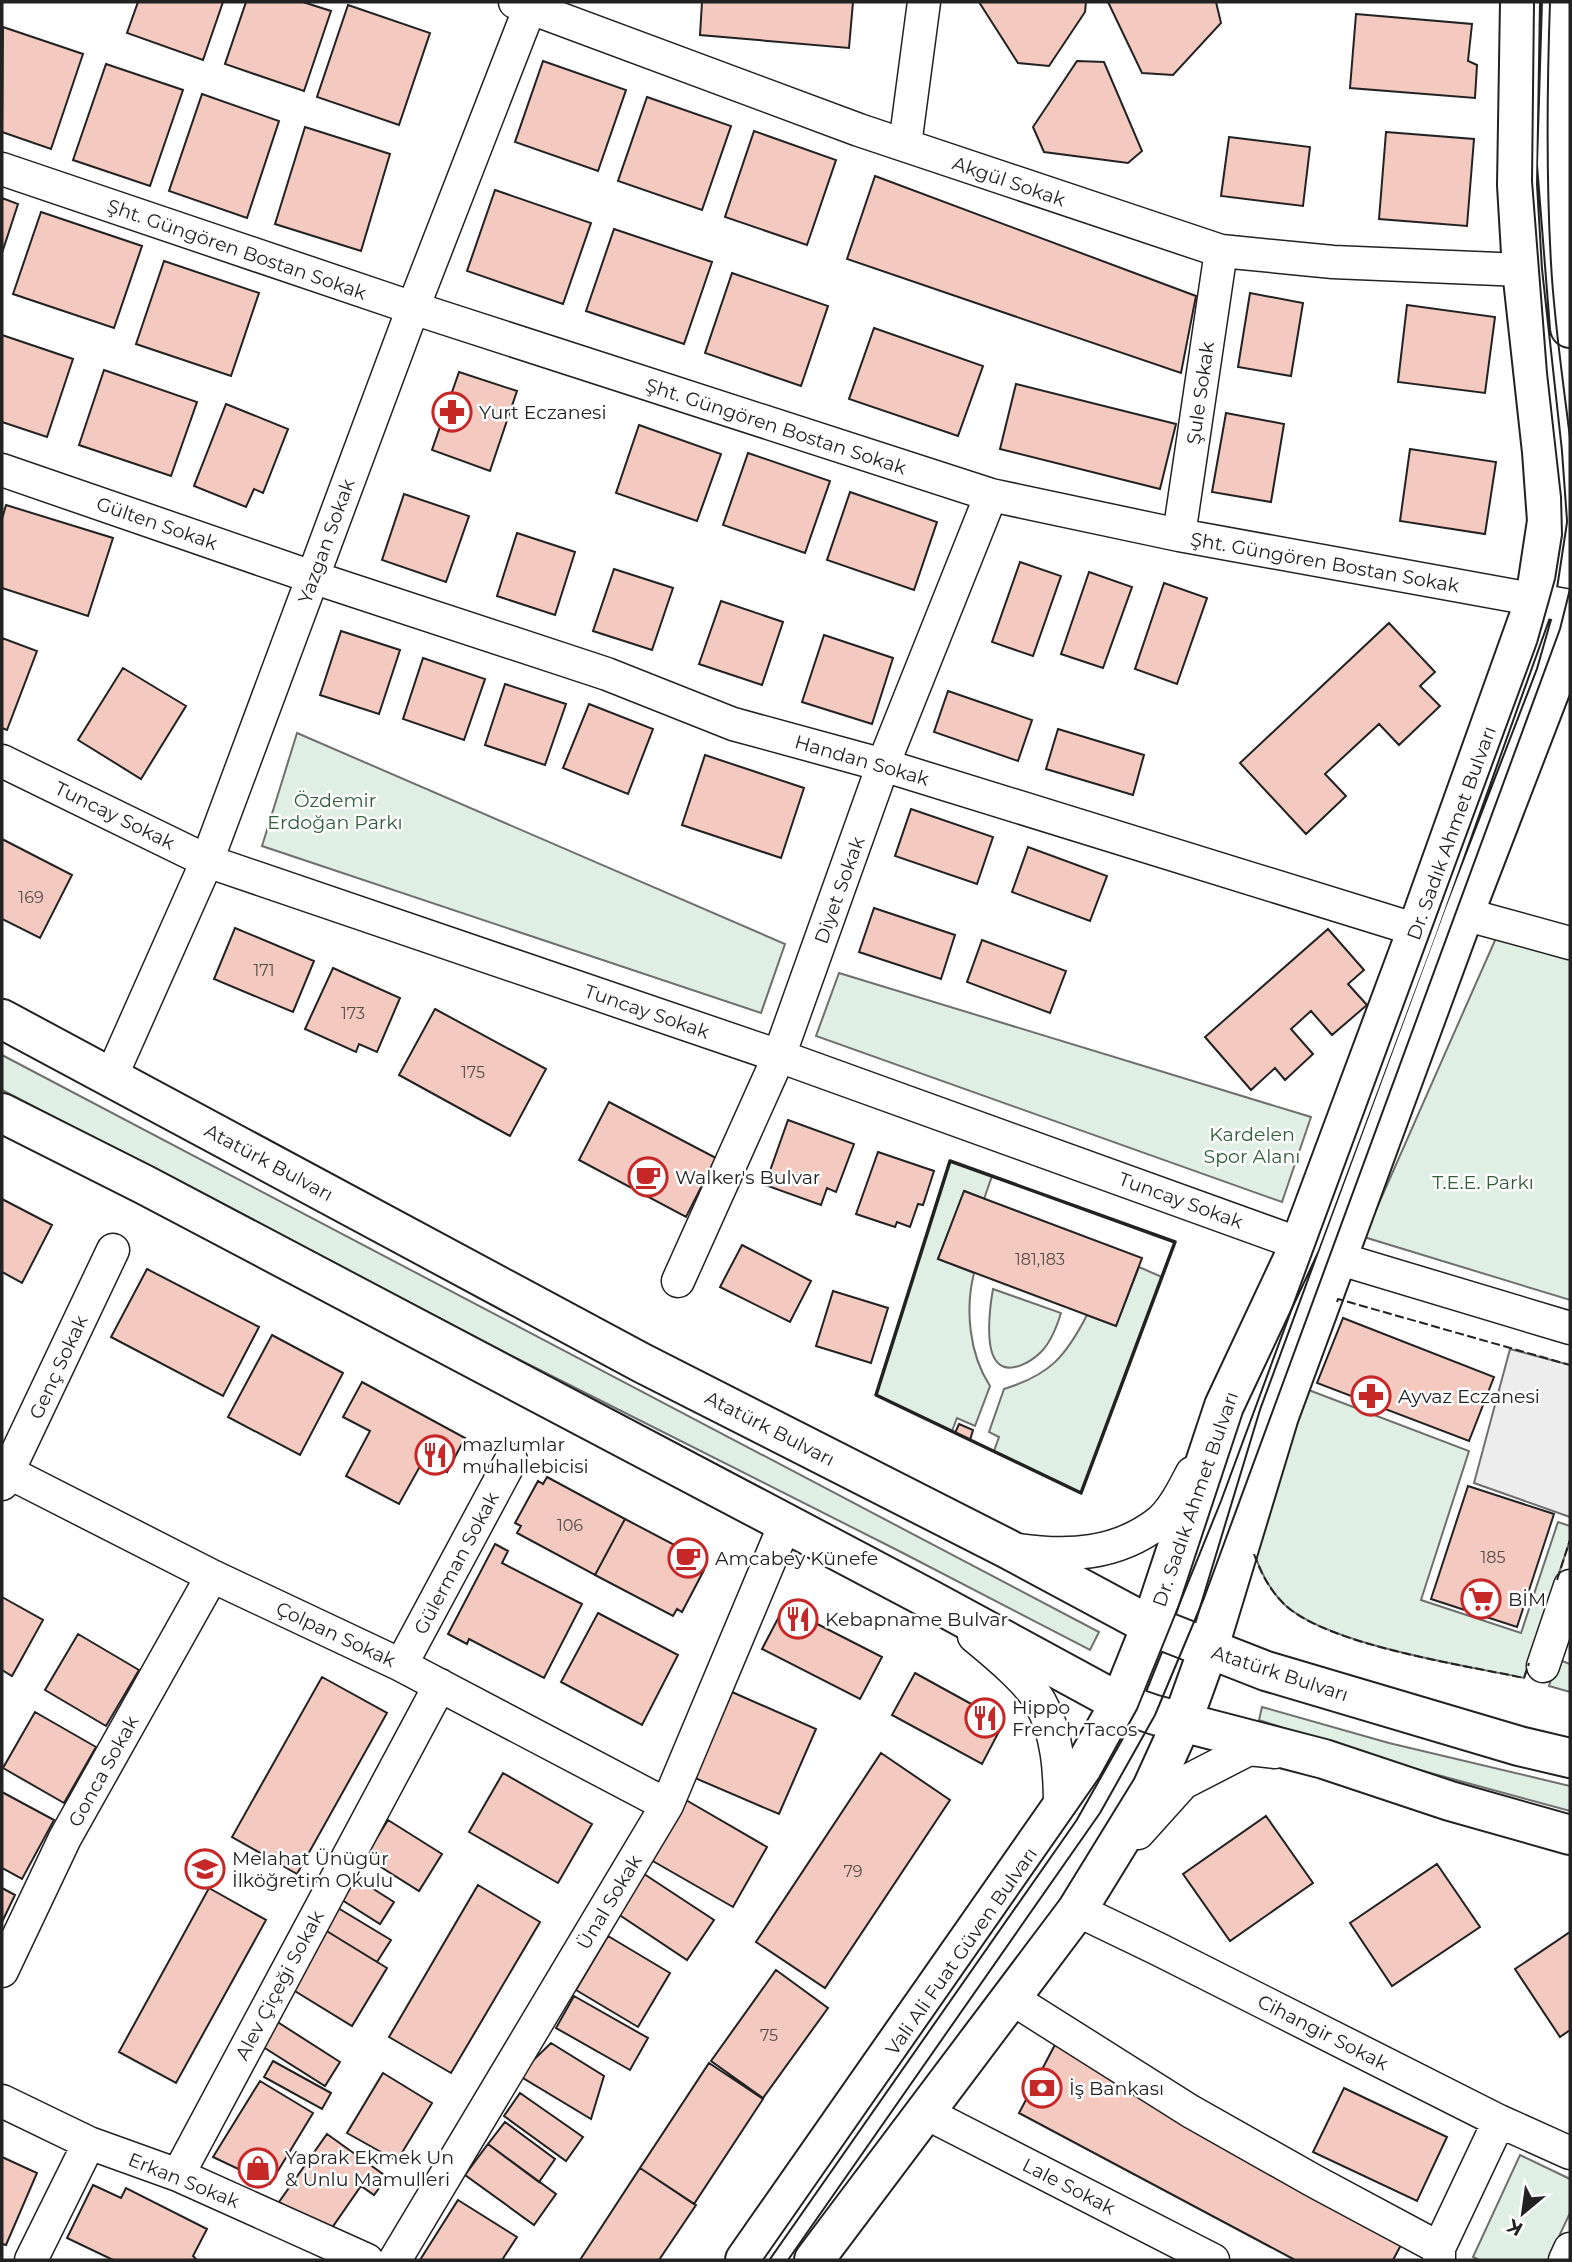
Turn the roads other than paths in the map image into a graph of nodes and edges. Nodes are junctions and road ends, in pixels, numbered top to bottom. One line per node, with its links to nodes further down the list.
1 (924, 2): 5 (street)
2 (1520, 2): 8 (main road, Dr. Sadık Ahmet Bulvarı)
3 (1562, 2): 9 (main road)
4 (526, 4): 5 (street, Akgül Sokak); 10 (street, Yazgan Sokak)
5 (905, 145): 7 (street, Akgül Sokak)
6 (2, 169): 10 (street, Şht. Güngören Bostan Sokak)
7 (1221, 251): 8 (street, Akgül Sokak); 14 (street, Şule Sokak)
8 (1522, 270): 16 (main road, Dr. Sadık Ahmet Bulvarı)
9 (1568, 275): 11 (main road)
10 (413, 309): 13 (street, Şht. Güngören Bostan Sokak); 15 (street, Yazgan Sokak)
11 (1570, 328)
12 (2, 470): 15 (street, Gülten Sokak)
13 (991, 495): 14 (street, Şht. Güngören Bostan Sokak); 19 (street, Diyet Sokak)
14 (1179, 535): 16 (street, Şht. Güngören Bostan Sokak)
15 (312, 577): 19 (street, Handan Sokak); 20 (street, Yazgan Sokak)
16 (1553, 603): 22 (main road, Dr. Sadık Ahmet Bulvarı)
17 (1570, 626): 21 (main road, Dr. Sadık Ahmet Bulvarı)
18 (2, 761): 20 (street, Tuncay Sokak)
19 (883, 765): 22 (street, Handan Sokak); 25 (street, Diyet Sokak)
20 (207, 861): 25 (street, Tuncay Sokak); 26 (street, Yazgan Sokak)
21 (1464, 914): 23 (street); 30 (main road, Dr. Sadık Ahmet Bulvarı)
22 (1417, 930): 28 (main road, Dr. Sadık Ahmet Bulvarı)
23 (1570, 943)
24 (2, 1019): 26 (main road, Atatürk Bulvarı)
25 (779, 1056): 28 (street, Tuncay Sokak); 31 (street, Diyet Sokak)
26 (111, 1077): 37 (main road, Atatürk Bulvarı)
27 (2, 1113): 36 (main road)
28 (1300, 1244): 33 (main road, Dr. Sadık Ahmet Bulvarı)
29 (113, 1250): 35 (street, Genç Sokak)
30 (1337, 1258): 32 (street); 42 (main road, Dr. Sadık Ahmet Bulvarı)
31 (678, 1281)
32 (1570, 1328)
33 (1224, 1406): 37 (street); 41 (main road, Dr. Sadık Ahmet Bulvarı)
34 (511, 1461): 43 (street, Gülerman Sokak)
35 (4, 1475): 38 (street, Çolpan Sokak)
36 (785, 1524): 40 (main road); 50 (street, Ünal Sokak)
37 (1006, 1548): 41 (main road, Atatürk Bulvarı)
38 (212, 1576): 43 (street, Çolpan Sokak); 55 (street, Gonca Sokak)
39 (1570, 1586): 44 (street)
40 (929, 1599): 46 (main road); 51 (street)
41 (1151, 1626): 42 (main road, Atatürk Bulvarı); 46 (main road, Vali Ali Fuat Güven Bulvarı)
42 (1208, 1650): 47 (main road); 48 (main road, Atatürk Bulvarı)
43 (401, 1665): 45 (street, Çolpan Sokak)
44 (1543, 1666)
45 (440, 1685): 50 (street, Çolpan Sokak); 62 (street, Alev Çiçeği Sokak)
46 (1120, 1703): 47 (main road); 51 (main road, Vali Ali Fuat Güven Bulvarı)
47 (1182, 1722): 49 (main road); 53 (main road)
48 (1570, 1758)
49 (1324, 1759): 52 (main road); 53 (street)
50 (667, 1805): 68 (street, Ünal Sokak)
51 (1060, 1809): 69 (main road, Vali Ali Fuat Güven Bulvarı)
52 (1570, 1835)
53 (1099, 1876): 54 (main road)
54 (1077, 1910): 56 (main road); 59 (street, Cihangir Sokak)
55 (2, 1971)
56 (1011, 1998): 58 (main road); 64 (street)
57 (2, 2101): 60 (street, Erkan Sokak)
58 (924, 2112): 65 (main road); 70 (street, Lale Sokak)
59 (1499, 2121): 61 (street, Cihangir Sokak); 64 (street)
60 (89, 2143): 62 (street, Erkan Sokak); 66 (street)
61 (1570, 2153)
62 (178, 2175): 67 (street, Erkan Sokak)
63 (1570, 2249): 71 (street)
64 (1439, 2254)
65 (824, 2257)
66 (31, 2260)
67 (367, 2260)
68 (395, 2260)
69 (745, 2260)
70 (1213, 2260)
71 (1565, 2260)

